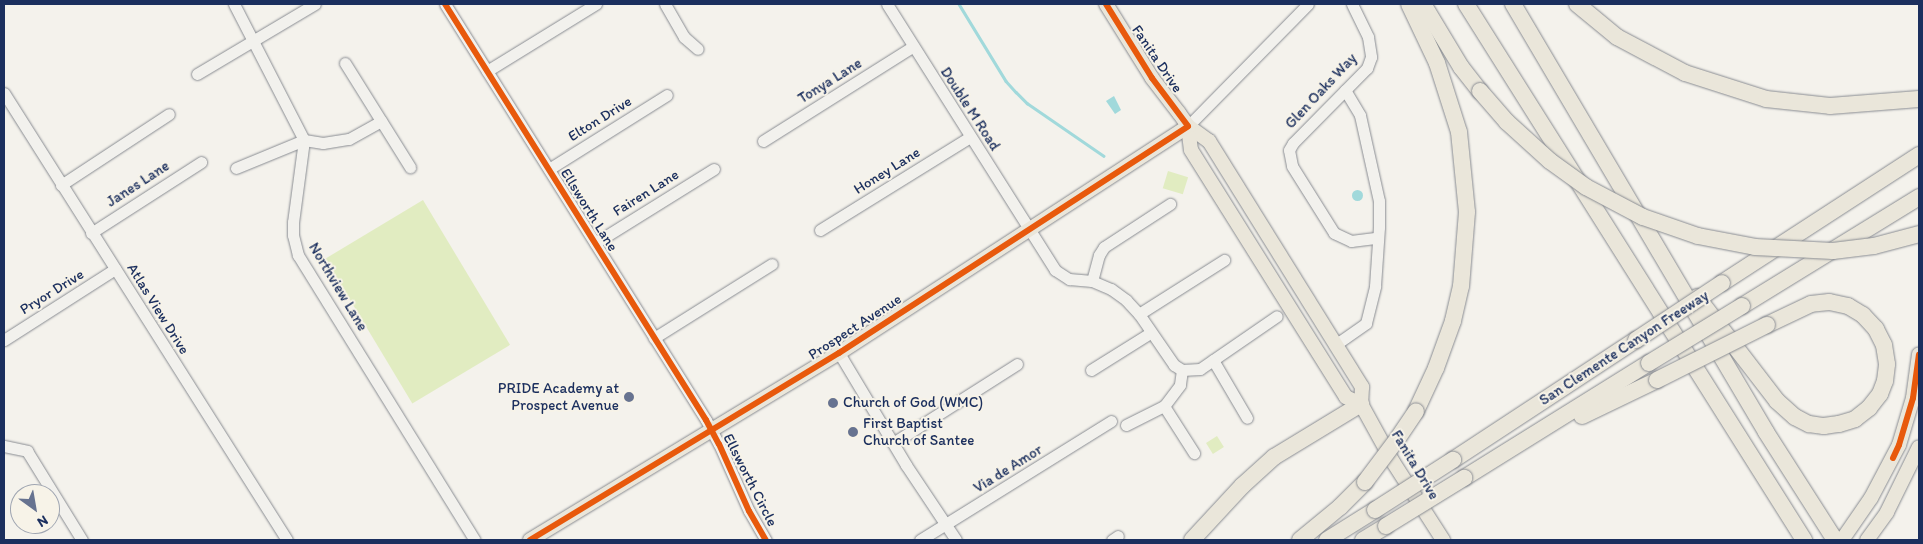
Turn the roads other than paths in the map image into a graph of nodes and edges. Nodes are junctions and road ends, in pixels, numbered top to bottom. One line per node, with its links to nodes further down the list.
1 (234, 4): 15 (street)
2 (315, 4): 15 (street)
3 (445, 4): 19 (street, Ellsworth Lane)
4 (596, 4): 19 (street)
5 (887, 4): 16 (street, Double M Road)
6 (1106, 4): 27 (main road, Fanita Drive)
7 (1308, 4): 27 (street, Prospect Avenue)
8 (1352, 4): 21 (street, Glen Oaks Way)
9 (1409, 4): 83 (highway, bridge)
10 (1423, 4): 43 (highway, bridge)
11 (1466, 4): 87 (highway)
12 (1513, 4): 45 (highway)
13 (1577, 4): 24 (highway)
14 (670, 6): 17 (street)
15 (255, 41): 20 (street); 29 (street)
16 (912, 47): 28 (street, Double M Road); 30 (street, Tonya Lane)
17 (698, 49)
18 (344, 63): 26 (street)
19 (487, 71): 36 (street, Ellsworth Lane)
20 (196, 74)
21 (1345, 90): 44 (street); 44 (street, Glen Oaks Way)
22 (4, 93): 37 (street, Atlas View Drive)
23 (667, 95): 36 (street, Elton Drive)
24 (1919, 98)
25 (170, 114): 37 (street)
26 (381, 121): 29 (street); 33 (street)
27 (1188, 126): 40 (main road, Prospect Avenue); 56 (main road, Fanita Drive); 63 (main road, Fanita Drive)
28 (970, 137): 40 (street, Double M Road); 41 (street, Honey Lane)
29 (304, 140): 34 (street); 78 (street, Northview Lane)
30 (763, 141)
31 (1919, 155): 84 (highway, San Clemente Canyon Freeway, bridge)
32 (201, 162): 42 (street, Janes Lane)
33 (410, 167)
34 (236, 168)
35 (714, 169): 46 (street, Fairen Lane)
36 (549, 170): 46 (street, Ellsworth Lane)
37 (61, 185): 42 (street, Atlas View Drive)
38 (1919, 197): 73 (highway, San Clemente Canyon Freeway, bridge)
39 (1170, 204): 50 (street)
40 (1028, 229): 50 (street, Double M Road); 57 (main road, Prospect Avenue)
41 (820, 230)
42 (91, 232): 49 (street, Atlas View Drive)
43 (1919, 234)
44 (1378, 238): 56 (street)
45 (1651, 239): 73 (highway, bridge); 88 (highway)
46 (595, 243): 54 (street, Ellsworth Lane)
47 (1224, 260): 51 (street)
48 (772, 264): 54 (street)
49 (115, 270): 55 (street, Pryor Drive); 77 (street, Atlas View Drive)
50 (1092, 281): 51 (street, Double M Road)
51 (1139, 314): 53 (street, Double M Road)
52 (1277, 316): 59 (street)
53 (1150, 333): 61 (street); 62 (street, Double M Road)
54 (654, 338): 68 (street, Ellsworth Lane)
55 (4, 340)
56 (1336, 345): 63 (main road, Fanita Drive)
57 (839, 353): 68 (main road, Prospect Avenue); 69 (street)
58 (1919, 354): 89 (main road)
59 (1213, 360): 62 (street); 65 (street)
60 (1017, 364): 69 (street)
61 (1091, 370)
62 (1182, 370): 64 (street)
63 (1361, 404): 82 (highway); 86 (main road, Fanita Drive)
64 (1164, 406): 67 (street); 72 (street)
65 (1247, 418)
66 (1111, 422): 74 (street, Via de Amor)
67 (1126, 425)
68 (711, 430): 75 (main road, Prospect Avenue); 79 (street, Ellsworth Circle)
69 (893, 443): 74 (street)
70 (4, 446): 76 (street)
71 (1919, 447): 90 (main road)
72 (1194, 453)
73 (1501, 455): 85 (highway, San Clemente Canyon Freeway, bridge)
74 (947, 525): 80 (street, Via de Amor); 81 (street)
75 (538, 538)
76 (82, 540)
77 (286, 540)
78 (476, 540)
79 (766, 540)
80 (920, 540)
81 (956, 540)
82 (1192, 540)
83 (1300, 540)
84 (1328, 540)
85 (1363, 540)
86 (1443, 540)
87 (1804, 540)
88 (1835, 540)
89 (1842, 540)
90 (1867, 540)

